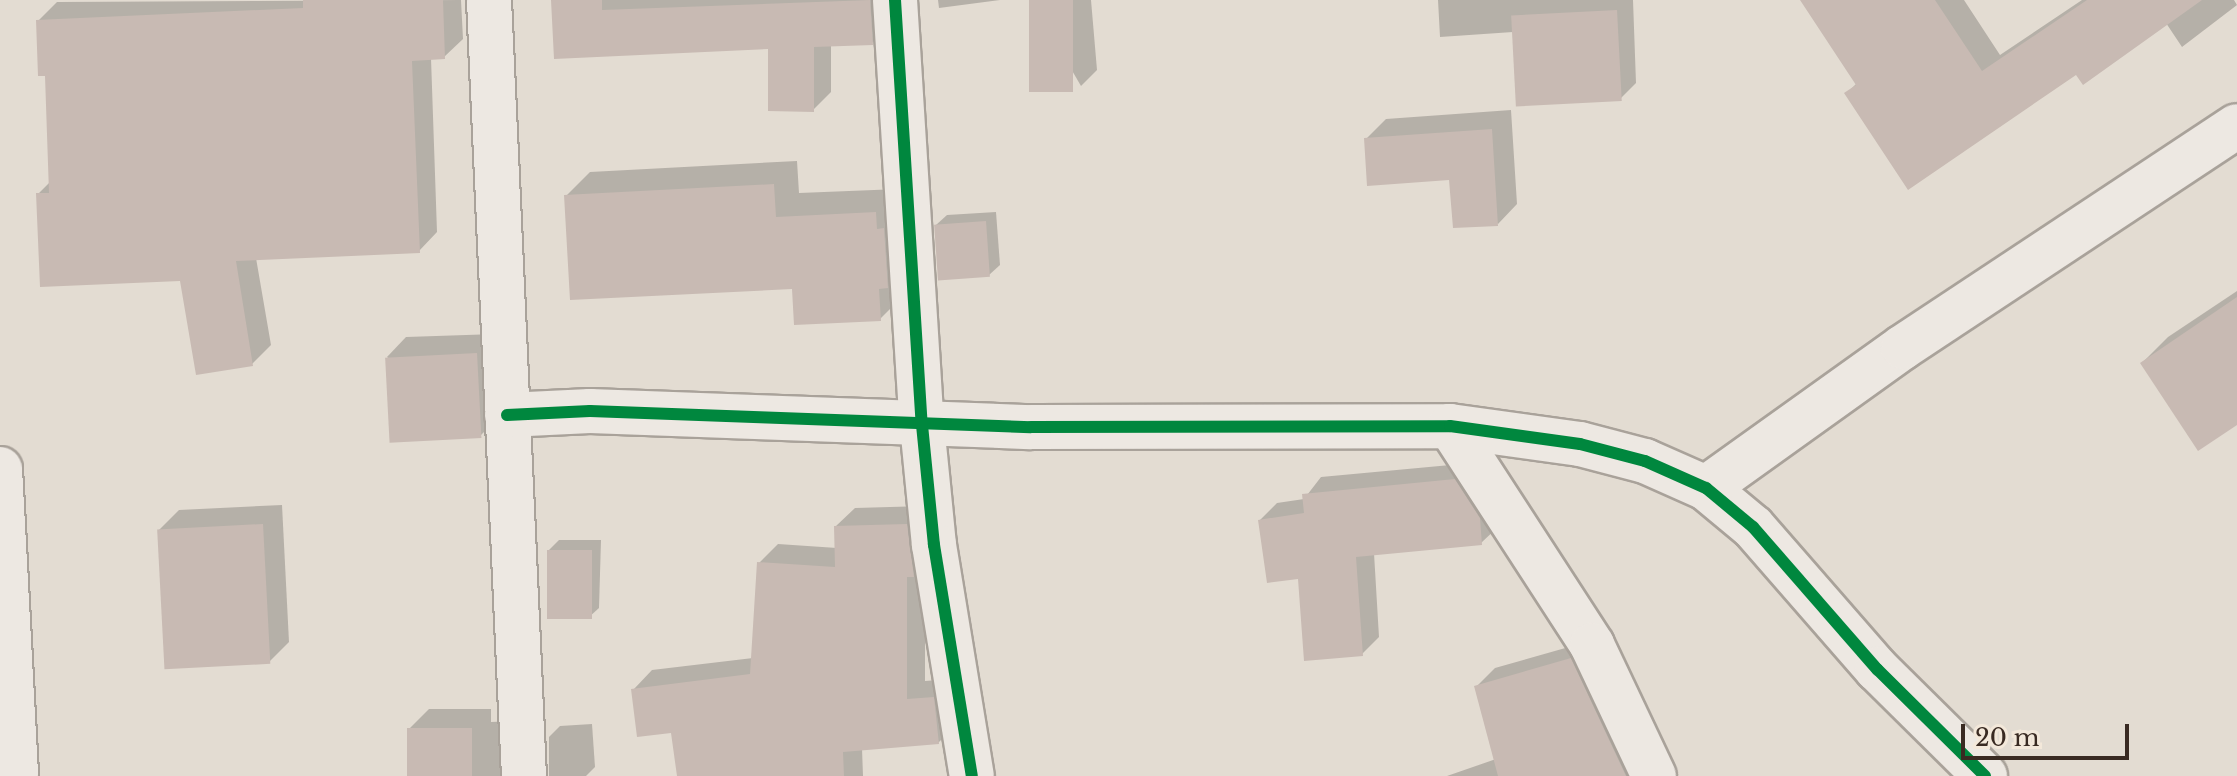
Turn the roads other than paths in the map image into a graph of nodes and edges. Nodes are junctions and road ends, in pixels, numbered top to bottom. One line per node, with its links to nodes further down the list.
1 (489, 0): 4 (street)
2 (895, 0): 5 (street)
3 (2237, 126): 8 (street)
4 (507, 415): 5 (street); 10 (street)
5 (922, 425): 6 (street); 11 (street)
6 (1450, 426): 8 (street); 12 (street)
7 (0, 469): 9 (street)
8 (1706, 488): 13 (street)
9 (16, 776)
10 (524, 776)
11 (972, 776)
12 (1654, 776)
13 (1985, 776)

